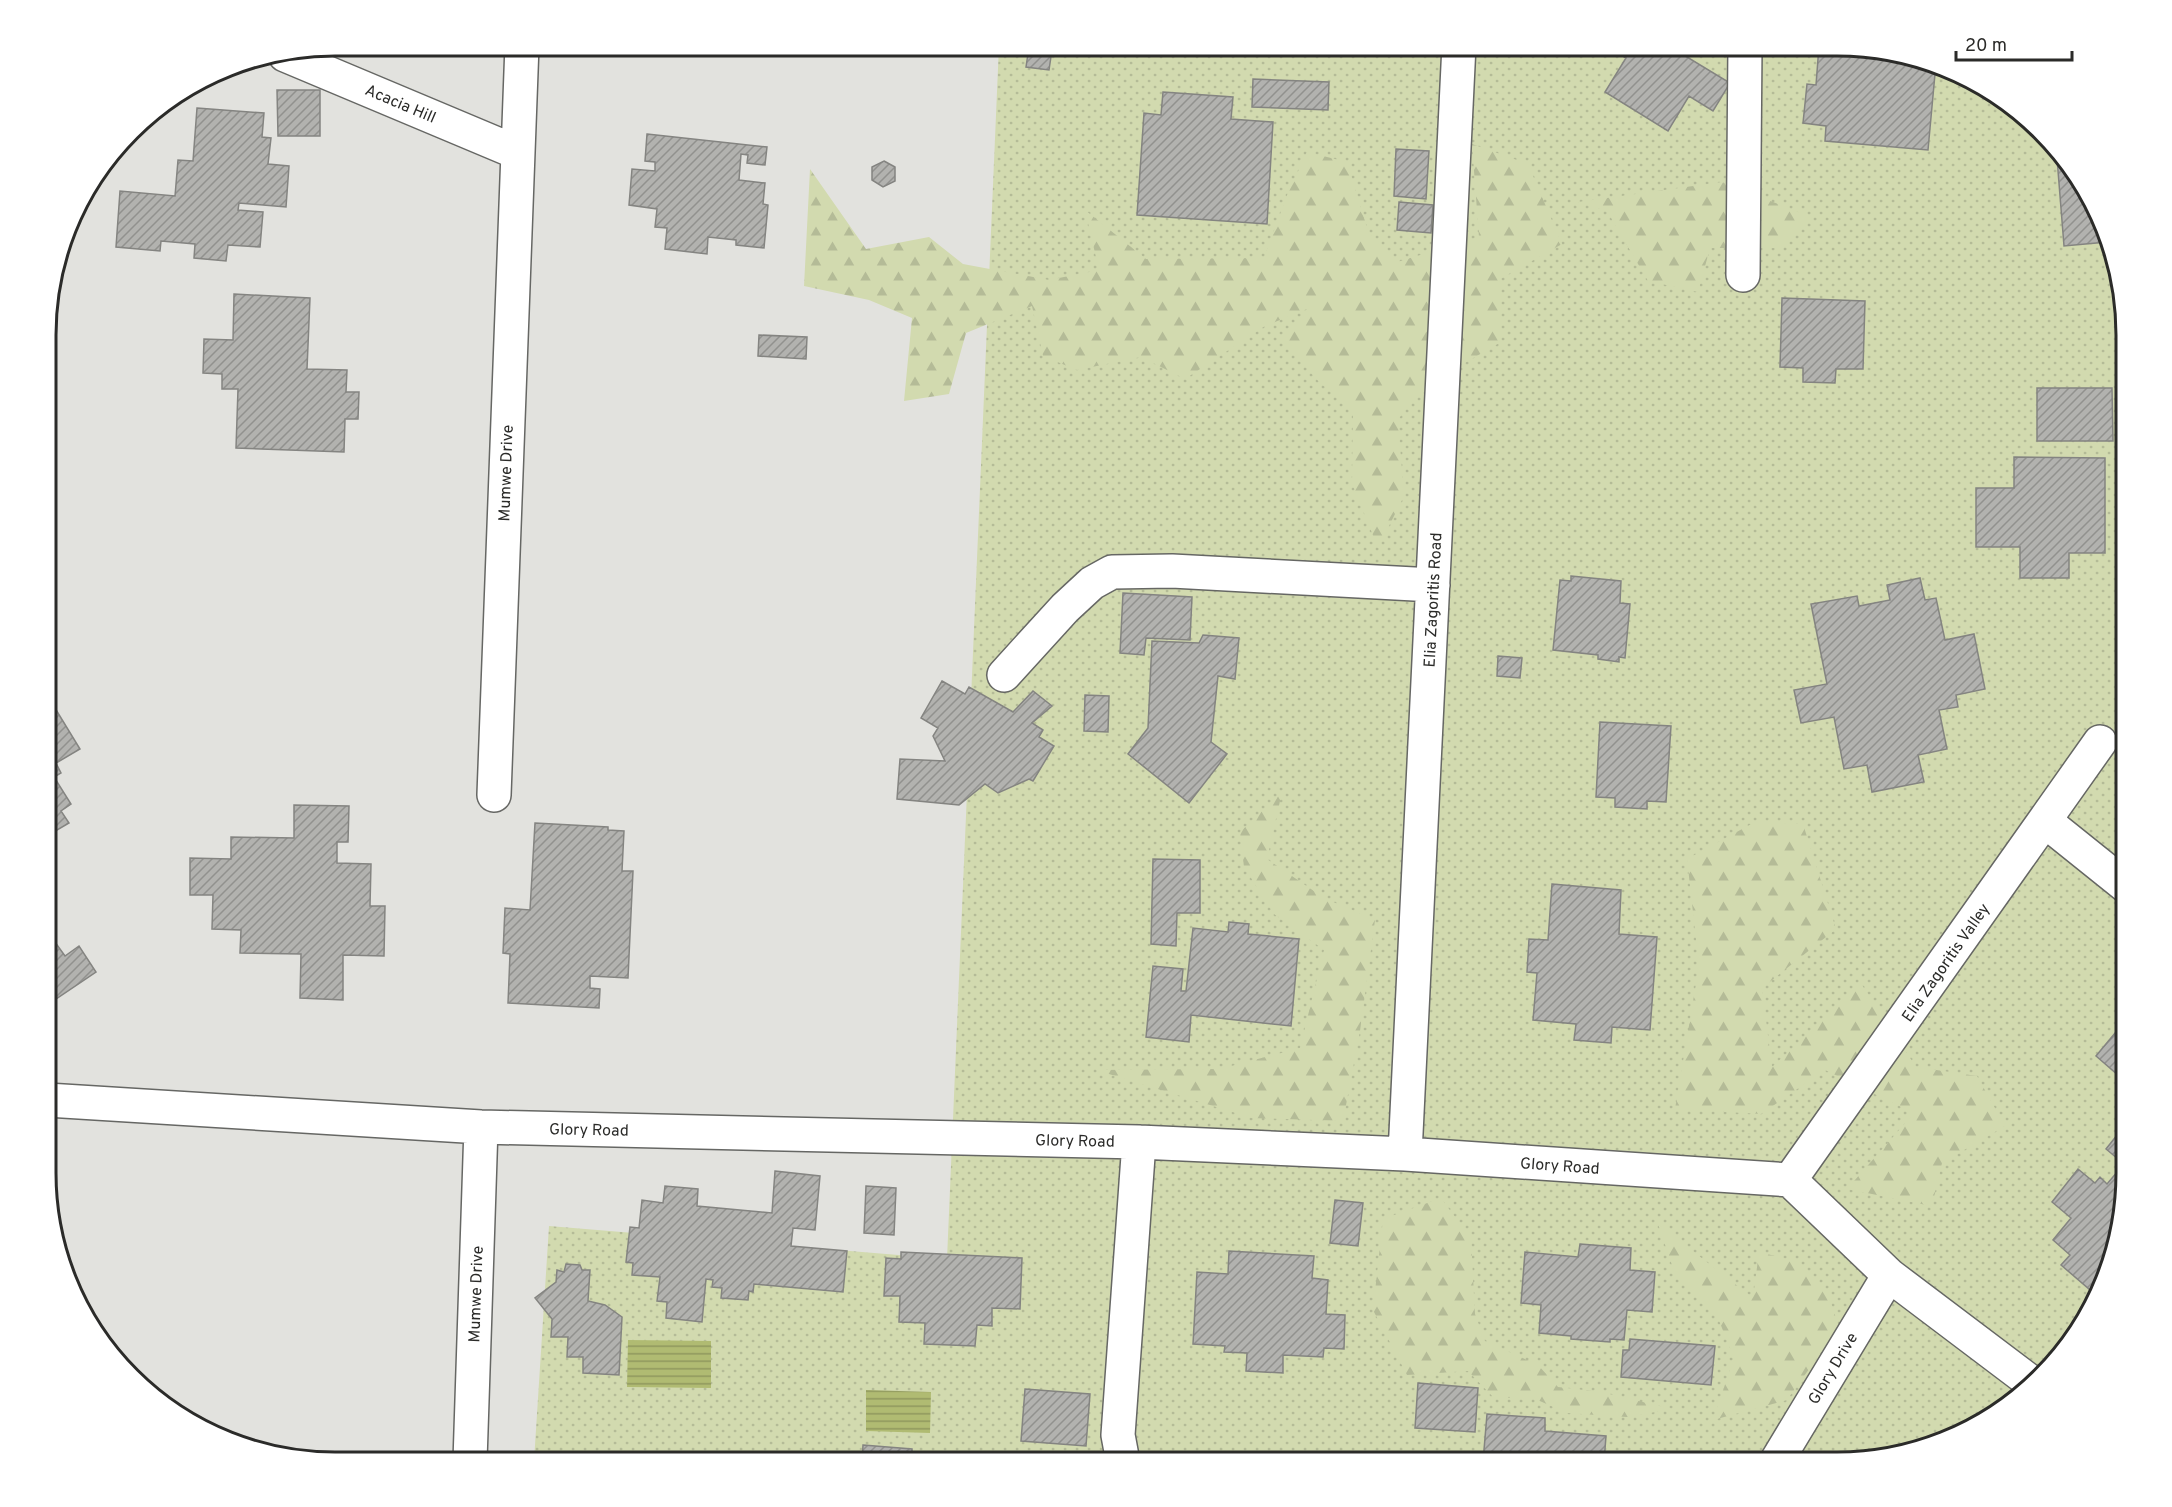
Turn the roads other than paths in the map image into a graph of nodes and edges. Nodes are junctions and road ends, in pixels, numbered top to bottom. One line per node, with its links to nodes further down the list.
1 (521, 56): 5 (street, Mumwe Drive)
2 (1458, 56): 7 (street, Elia Zagoritis Road)
3 (1745, 56): 6 (street)
4 (294, 59): 5 (street, Acacia Hill)
5 (516, 152): 10 (street, Mumwe Drive)
6 (1743, 275)
7 (1433, 585): 8 (street); 16 (street, Elia Zagoritis Road)
8 (1004, 675)
9 (2100, 742): 11 (street, Elia Zagoritis Valley)
10 (494, 795)
11 (2045, 822): 12 (street); 17 (street, Elia Zagoritis Valley)
12 (2116, 878)
13 (56, 1101): 14 (street, Glory Road)
14 (481, 1127): 15 (street, Glory Road); 20 (street, Mumwe Drive)
15 (1139, 1142): 16 (street, Glory Road); 21 (street)
16 (1405, 1154): 17 (street, Glory Road)
17 (1790, 1180): 18 (street)
18 (1889, 1275): 19 (street); 22 (street, Glory Drive)
19 (2026, 1378)
20 (470, 1452)
21 (1121, 1452)
22 (1782, 1452)

